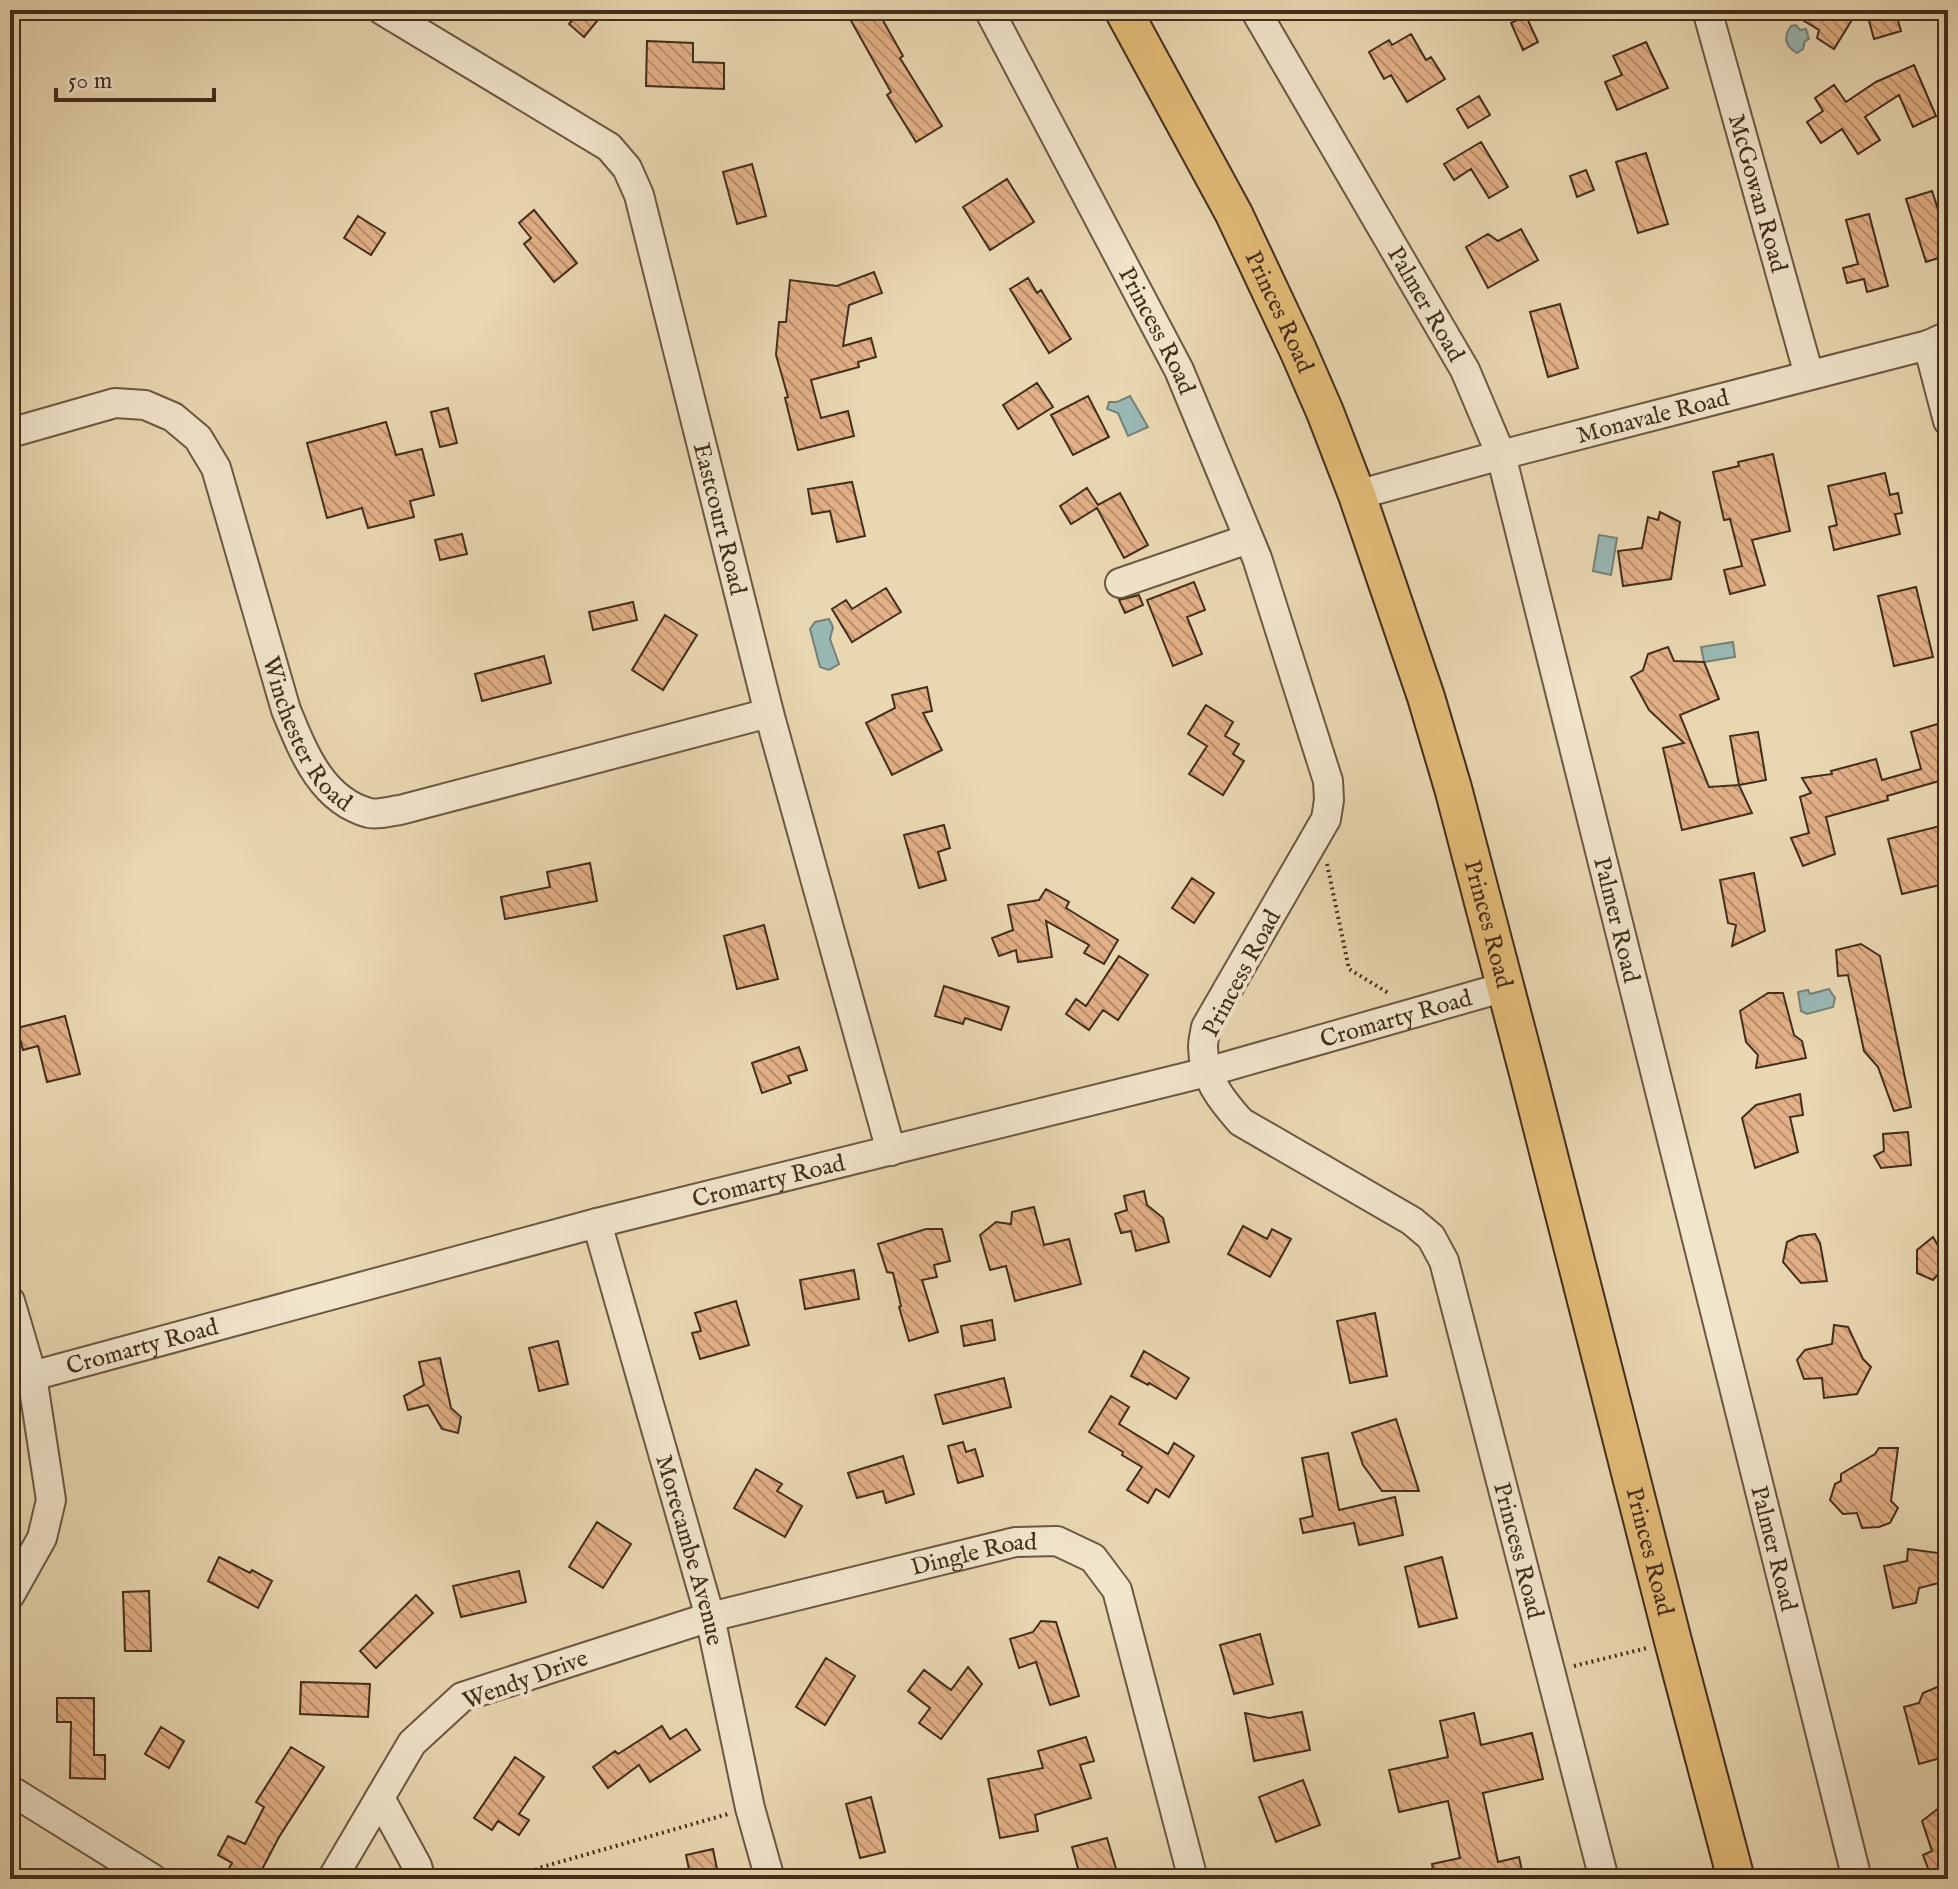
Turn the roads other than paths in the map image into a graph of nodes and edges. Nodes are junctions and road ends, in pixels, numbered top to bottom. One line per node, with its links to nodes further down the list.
1 (382, 10): 14 (street, Eastcourt Road)
2 (989, 10): 12 (street, Princess Road)
3 (1123, 10): 11 (main road, Princes Road)
4 (1255, 10): 10 (street, Palmer Road)
5 (1707, 10): 7 (street, McGowan Road)
6 (1938, 340): 7 (street, Monavale Road); 8 (street)
7 (1809, 375): 10 (street, Monavale Road)
8 (1948, 421)
9 (10, 433): 14 (street, Winchester Road)
10 (1501, 455): 11 (street, Monavale Road); 32 (street, Palmer Road)
11 (1357, 495): 15 (main road, Princes Road)
12 (1248, 539): 13 (street); 16 (street, Princess Road)
13 (1120, 583)
14 (769, 713): 17 (street, Eastcourt Road)
15 (1505, 987): 16 (street, Cromarty Road); 31 (main road, Princes Road)
16 (1207, 1072): 17 (street, Cromarty Road); 30 (street, Princess Road)
17 (891, 1151): 18 (street, Cromarty Road)
18 (597, 1223): 20 (street, Cromarty Road); 22 (street, Morecambe Avenue)
19 (10, 1301): 20 (street)
20 (32, 1376): 21 (street)
21 (10, 1595)
22 (710, 1617): 24 (street, Wendy Drive); 28 (street, Morecambe Avenue); 29 (street, Dingle Road)
23 (10, 1790): 25 (street)
24 (380, 1798): 26 (street, Wendy Drive); 27 (street)
25 (153, 1879)
26 (332, 1879)
27 (421, 1879)
28 (770, 1879)
29 (1193, 1879)
30 (1604, 1879)
31 (1736, 1879)
32 (1857, 1879)

